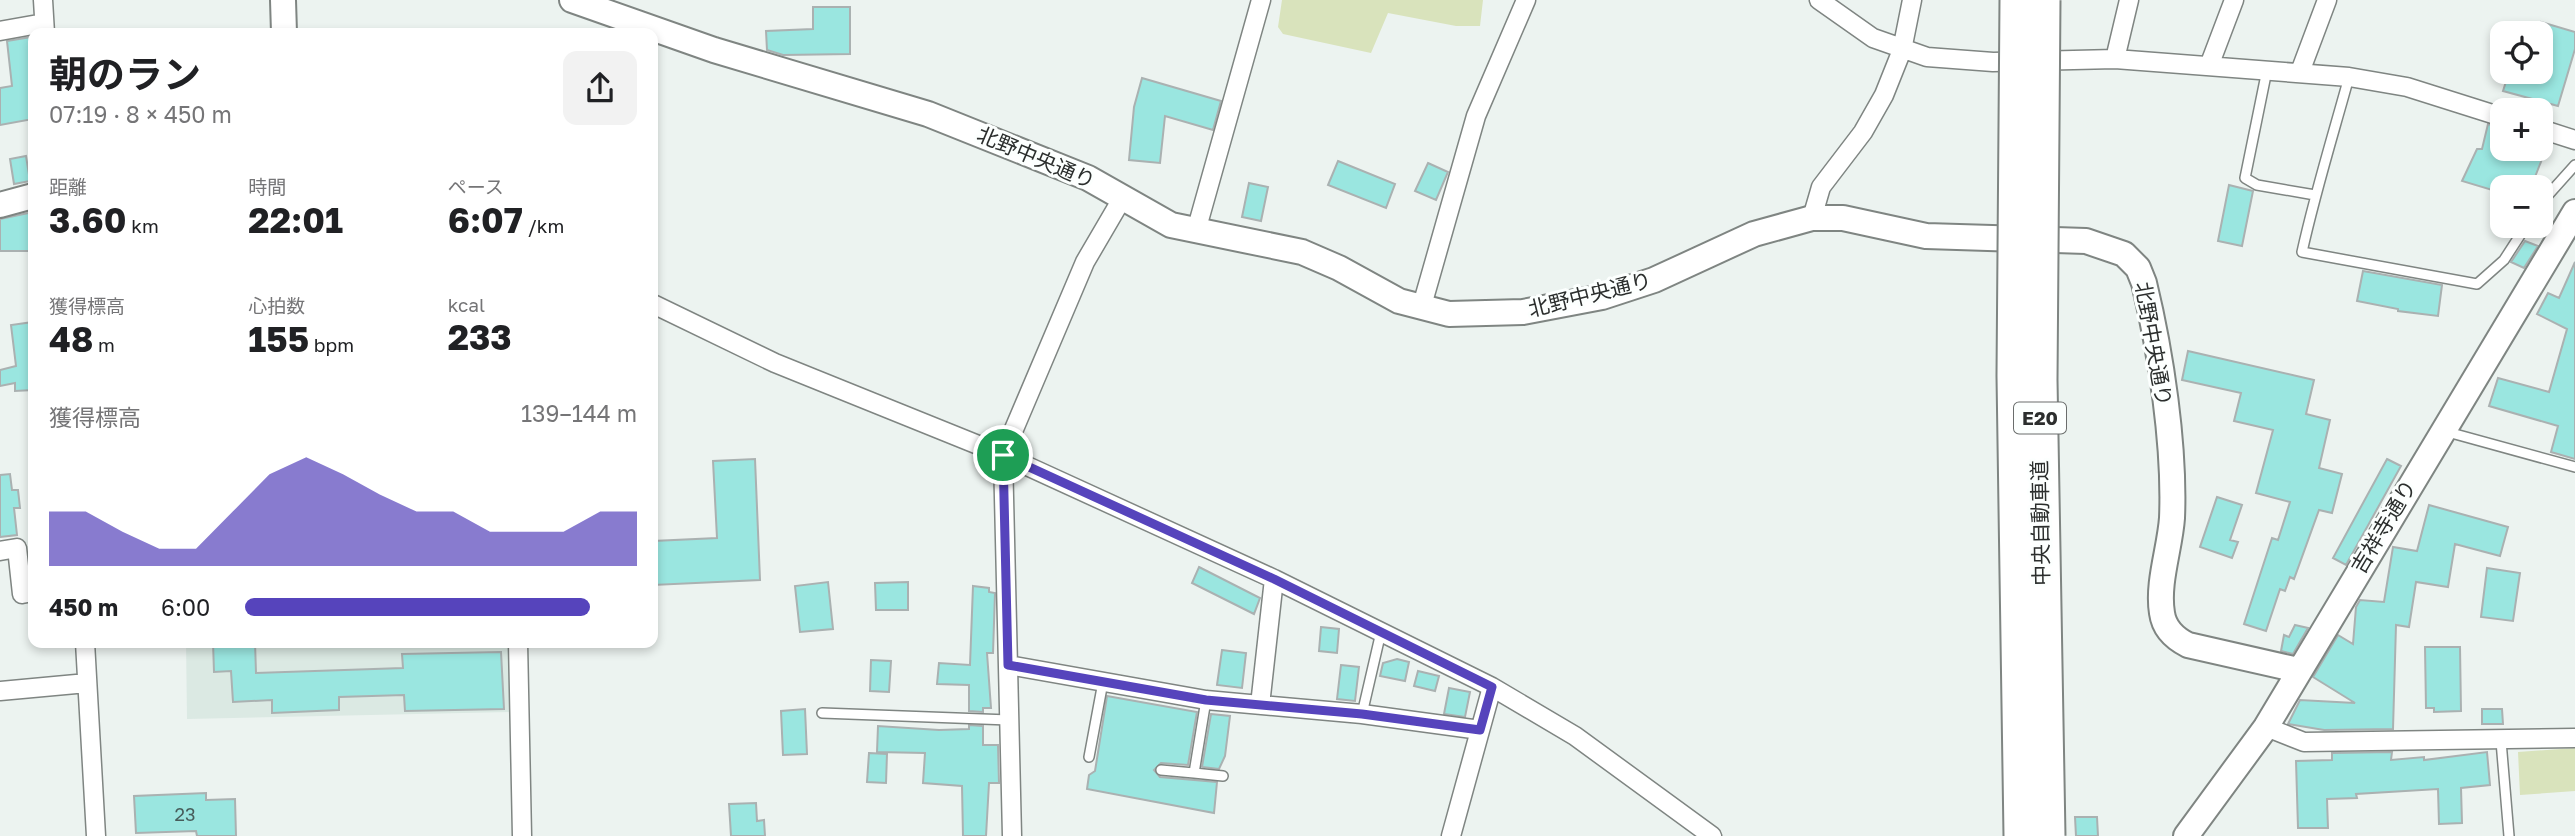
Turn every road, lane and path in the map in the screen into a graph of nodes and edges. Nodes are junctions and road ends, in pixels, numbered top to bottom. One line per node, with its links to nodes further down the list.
1 (43, 0): 13 (street)
2 (283, 0): 14 (street)
3 (572, 0): 15 (street, 北野中央通り)
4 (1261, 0): 36 (street)
5 (1526, 0): 39 (street)
6 (1819, 0): 19 (street)
7 (1912, 0): 19 (street)
8 (2017, 0): 73 (highway, 中央自動車道 / E20, bridge)
9 (2043, 0): 74 (highway, 中央自動車道 / E20, bridge)
10 (2129, 0): 20 (street)
11 (2234, 0): 21 (street)
12 (2327, 0): 23 (street)
13 (44, 28)
14 (284, 28)
15 (652, 28)
16 (28, 29): 18 (street)
17 (658, 30): 32 (street, 北野中央通り)
18 (0, 31)
19 (1902, 50): 20 (street); 35 (street)
20 (2115, 59): 21 (street)
21 (2209, 66): 22 (street)
22 (2267, 71): 23 (street); 30 (lane)
23 (2300, 72): 24 (street)
24 (2349, 77): 25 (street); 30 (lane)
25 (2490, 113)
26 (2553, 133): 27 (street)
27 (2575, 140)
28 (2575, 165): 29 (lane)
29 (2553, 190)
30 (2315, 195): 37 (lane)
31 (28, 197): 33 (street)
32 (1122, 197): 36 (street, 北野中央通り); 41 (street)
33 (0, 205)
34 (2575, 212): 40 (street, 吉祥寺通り)
35 (1812, 218): 39 (street, 北野中央通り); 50 (street, 北野中央通り)
36 (1196, 231): 39 (street, 北野中央通り)
37 (2518, 238)
38 (658, 306): 41 (street)
39 (1422, 309)
40 (2442, 431): 42 (lane); 50 (street, 吉祥寺通り)
41 (1003, 455): 44 (street); 49 (street)
42 (2575, 467)
43 (0, 551): 45 (street)
44 (1274, 579): 46 (street); 56 (street)
45 (28, 593)
46 (1381, 632): 53 (street); 58 (lane)
47 (85, 648): 52 (street)
48 (518, 648): 69 (street)
49 (1008, 665): 51 (street); 59 (street)
50 (2298, 670): 60 (street, 吉祥寺通り)
51 (1102, 682): 55 (street); 64 (lane)
52 (86, 683): 54 (street); 68 (street)
53 (1492, 687): 61 (street); 72 (street)
54 (0, 691)
55 (1206, 700): 56 (street); 66 (lane)
56 (1260, 705): 58 (street)
57 (822, 713): 59 (lane)
58 (1362, 714): 61 (street)
59 (1009, 720): 70 (street)
60 (2266, 727): 63 (street); 75 (street, 吉祥寺通り)
61 (1480, 730): 71 (street)
62 (2575, 738): 63 (street)
63 (2501, 741): 76 (lane)
64 (1089, 757)
65 (1161, 770): 66 (lane)
66 (1195, 774): 67 (lane)
67 (1223, 776)
68 (96, 836)
69 (522, 836)
70 (1012, 836)
71 (1451, 836)
72 (1712, 836)
73 (2021, 836)
74 (2048, 836)
75 (2186, 836)
76 (2509, 836)

